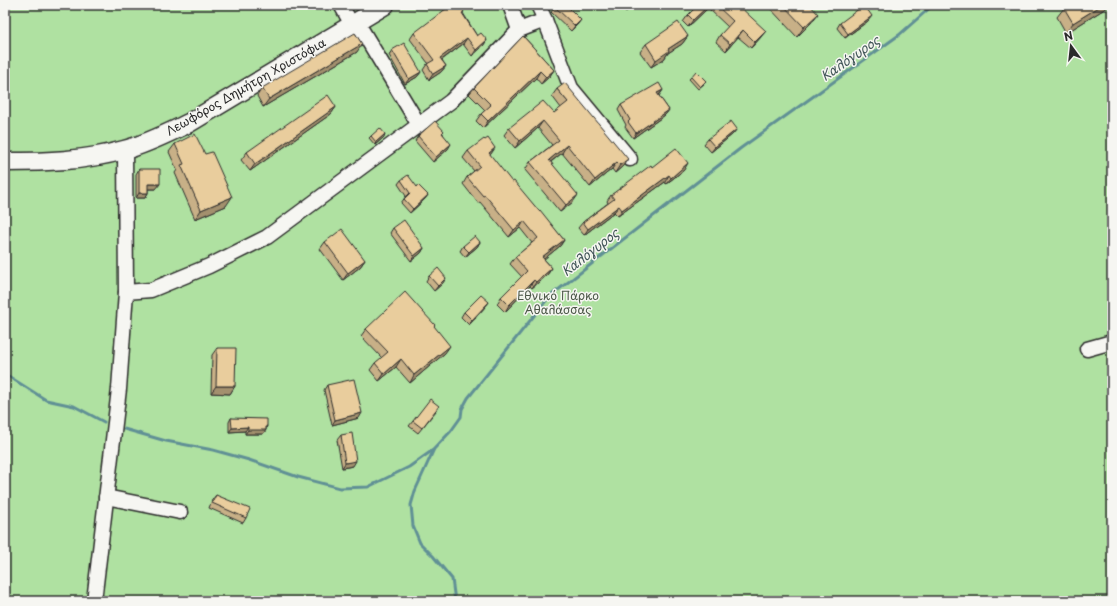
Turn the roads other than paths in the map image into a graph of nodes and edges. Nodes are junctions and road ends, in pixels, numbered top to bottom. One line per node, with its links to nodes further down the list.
1 (341, 5): 6 (lane)
2 (384, 5): 6 (main road, Λεωφόρος Δημήτρη Χριστόφια)
3 (510, 5): 7 (lane)
4 (538, 5): 5 (lane)
5 (545, 20): 7 (lane); 10 (lane)
6 (354, 24): 8 (lane); 9 (main road, Λεωφόρος Δημήτρη Χριστόφια)
7 (519, 30): 8 (lane)
8 (419, 125): 12 (lane)
9 (125, 150): 11 (main road, Λεωφόρος Δημήτρη Χριστόφια); 12 (lane)
10 (630, 159)
11 (5, 162)
12 (126, 292): 15 (lane)
13 (1112, 342): 14 (lane)
14 (1087, 349)
15 (106, 498): 16 (lane); 17 (lane)
16 (180, 512)
17 (94, 601)

